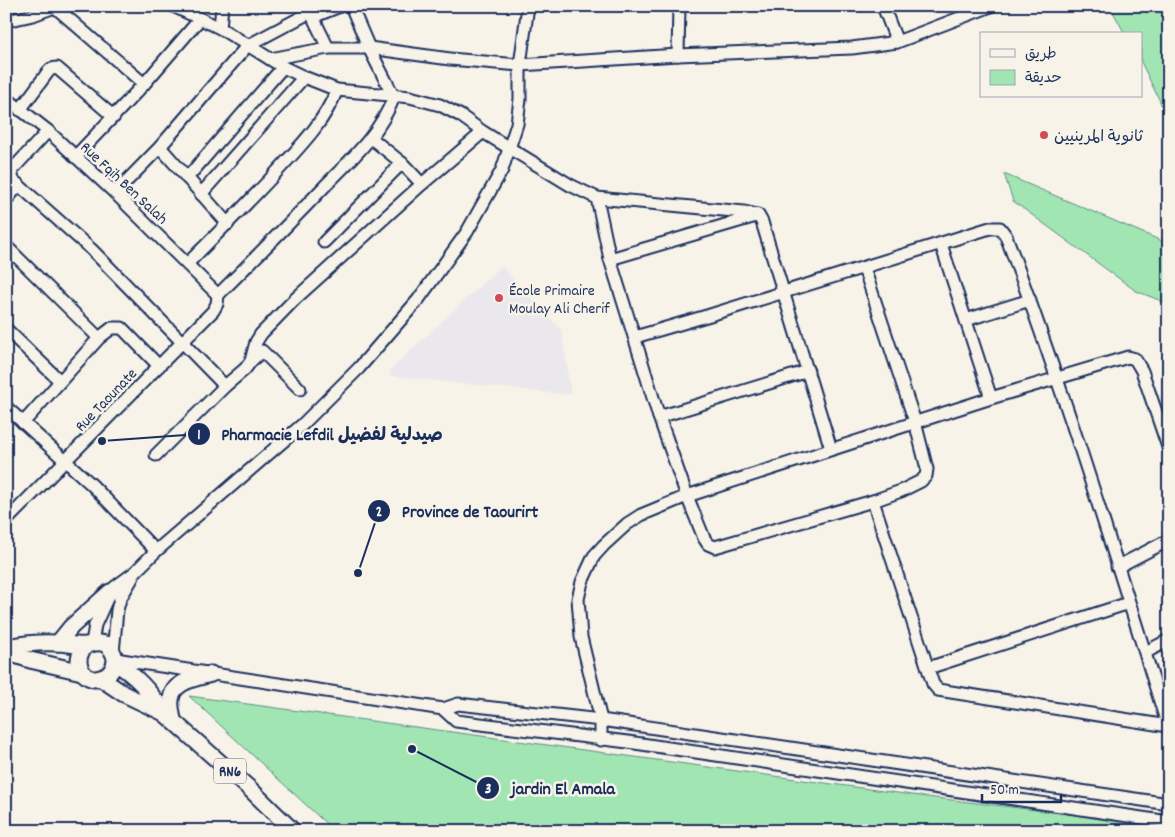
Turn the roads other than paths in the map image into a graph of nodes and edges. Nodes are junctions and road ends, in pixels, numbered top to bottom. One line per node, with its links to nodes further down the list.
1 (55, 6): 12 (street); 23 (street)
2 (174, 6): 11 (street)
3 (222, 6): 13 (street)
4 (340, 6): 10 (street)
5 (351, 6): 17 (street)
6 (528, 6): 20 (street)
7 (679, 6): 18 (street)
8 (883, 6): 14 (street)
9 (991, 6): 14 (street)
10 (311, 12): 15 (street); 16 (street)
11 (200, 19): 13 (street); 23 (street)
12 (6, 21)
13 (220, 28): 15 (street)
14 (897, 42): 18 (street)
15 (247, 46): 19 (street); 32 (street)
16 (328, 48): 17 (street); 19 (street)
17 (369, 48): 20 (street); 25 (street)
18 (678, 55): 20 (street)
19 (270, 59): 21 (street)
20 (520, 65): 33 (street)
21 (283, 67): 22 (street); 36 (street)
22 (304, 77): 24 (street); 40 (street)
23 (144, 84): 28 (street)
24 (337, 90): 25 (street); 44 (street)
25 (394, 97): 30 (street); 31 (street)
26 (6, 98): 27 (street, Rue Fqih Ben Salah)
27 (20, 110): 28 (street); 29 (street, Rue Fqih Ben Salah)
28 (114, 117): 34 (street)
29 (48, 131): 34 (street, Rue Fqih Ben Salah); 38 (street)
30 (483, 132): 33 (street); 37 (street)
31 (371, 138): 35 (street); 52 (street)
32 (160, 147): 36 (street); 39 (street)
33 (511, 148): 41 (street); 79 (street)
34 (75, 157): 39 (street, Rue Fqih Ben Salah)
35 (402, 163): 37 (street); 45 (street)
36 (187, 178): 40 (street)
37 (422, 184): 59 (street)
38 (19, 185): 42 (street); 58 (street)
39 (115, 193): 49 (street, Rue Fqih Ben Salah)
40 (201, 194): 44 (street)
41 (597, 198): 43 (street); 48 (street)
42 (6, 200)
43 (758, 215): 48 (street); 51 (street)
44 (228, 224): 49 (street)
45 (324, 242)
46 (941, 244): 50 (street); 53 (street); 54 (street)
47 (6, 246): 57 (street)
48 (610, 259): 56 (street)
49 (187, 264): 52 (street, Rue Fqih Ben Salah)
50 (864, 268): 51 (street); 69 (street)
51 (784, 291): 56 (street); 61 (street)
52 (218, 294): 58 (street, Rue Taounate)
53 (1030, 300): 54 (street); 62 (street)
54 (966, 320): 66 (street)
55 (6, 329): 63 (street)
56 (635, 337): 68 (street)
57 (99, 338): 60 (street); 63 (street)
58 (183, 342): 60 (street, Rue Taounate); 64 (street)
59 (251, 360): 64 (street); 65 (street)
60 (159, 366): 74 (street, Rue Taounate)
61 (808, 371): 68 (street); 72 (street)
62 (1058, 378): 66 (street); 71 (street); 80 (street)
63 (60, 381): 70 (street)
64 (225, 386): 73 (street)
65 (300, 389)
66 (991, 398): 69 (street)
67 (6, 407): 70 (street)
68 (659, 417): 75 (street)
69 (915, 422): 72 (street); 76 (street)
70 (23, 423): 74 (street)
71 (1168, 444)
72 (831, 449): 75 (street)
73 (156, 455)
74 (66, 462): 77 (street, Rue Taounate); 79 (street)
75 (687, 496): 76 (street); 97 (street)
76 (873, 501): 91 (street)
77 (6, 521)
78 (1169, 540): 80 (street)
79 (156, 551): 81 (street)
80 (1118, 567): 83 (street)
81 (134, 574): 82 (street); 90 (street)
82 (110, 592): 85 (main road); 86 (street)
83 (1129, 603): 89 (street); 91 (street)
84 (1169, 640): 89 (street)
85 (58, 643): 86 (main road, RN6); 87 (main road, RN6)
86 (90, 644): 90 (main road, RN6); 92 (main road)
87 (6, 647)
88 (6, 652): 92 (main road, RN6)
89 (1146, 652): 98 (street)
90 (114, 658): 93 (street); 94 (main road); 96 (main road, RN6)
91 (928, 668): 98 (street)
92 (82, 672): 94 (main road, RN6)
93 (211, 674): 95 (street); 96 (main road)
94 (100, 678): 96 (main road, RN6)
95 (443, 709): 97 (street); 99 (street)
96 (169, 716): 104 (main road, RN6)
97 (601, 720): 99 (street); 100 (street)
98 (1168, 728)
99 (601, 740): 101 (street)
100 (738, 740): 101 (street); 102 (street)
101 (735, 758): 103 (street)
102 (1169, 804)
103 (1169, 822)
104 (293, 831)

